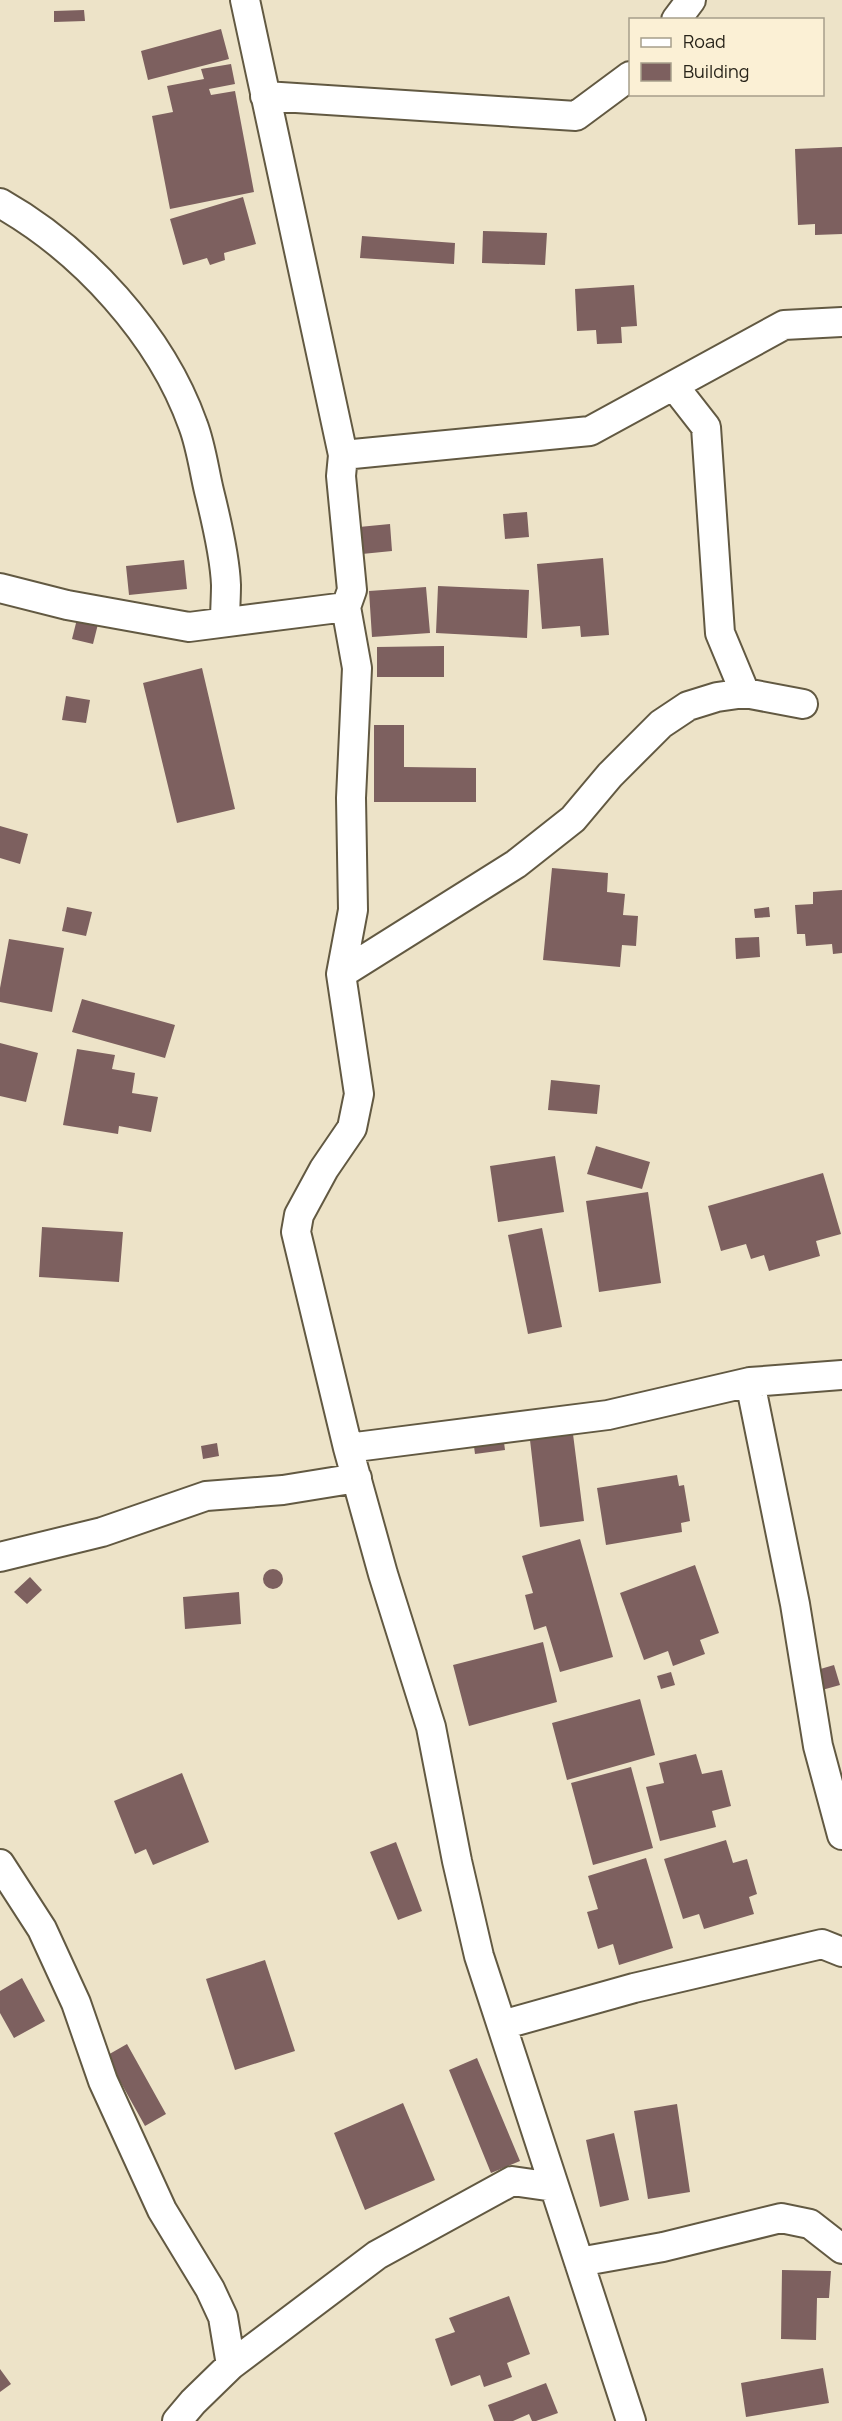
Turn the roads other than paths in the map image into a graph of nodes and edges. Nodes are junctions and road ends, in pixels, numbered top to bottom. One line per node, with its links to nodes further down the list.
1 (245, 0): 5 (street)
2 (691, 0): 3 (street)
3 (678, 18)
4 (629, 77): 5 (street)
5 (266, 96): 9 (street)
6 (0, 202): 12 (street)
7 (842, 322): 8 (street)
8 (674, 386): 9 (street); 13 (street)
9 (343, 455): 11 (street)
10 (0, 588): 12 (street)
11 (346, 607): 12 (street); 15 (street)
12 (225, 622)
13 (745, 693): 14 (street); 15 (street)
14 (803, 704)
15 (341, 975): 18 (street)
16 (842, 1375): 17 (street)
17 (750, 1382): 18 (street); 21 (street)
18 (348, 1448): 19 (street)
19 (357, 1478): 20 (street); 24 (street)
20 (0, 1557)
21 (842, 1834)
22 (0, 1864): 28 (street)
23 (842, 1952): 24 (street)
24 (502, 2025): 25 (street)
25 (554, 2187): 27 (street); 28 (street)
26 (842, 2249): 27 (street)
27 (579, 2262): 30 (street)
28 (231, 2365): 29 (street)
29 (177, 2421)
30 (631, 2421)

